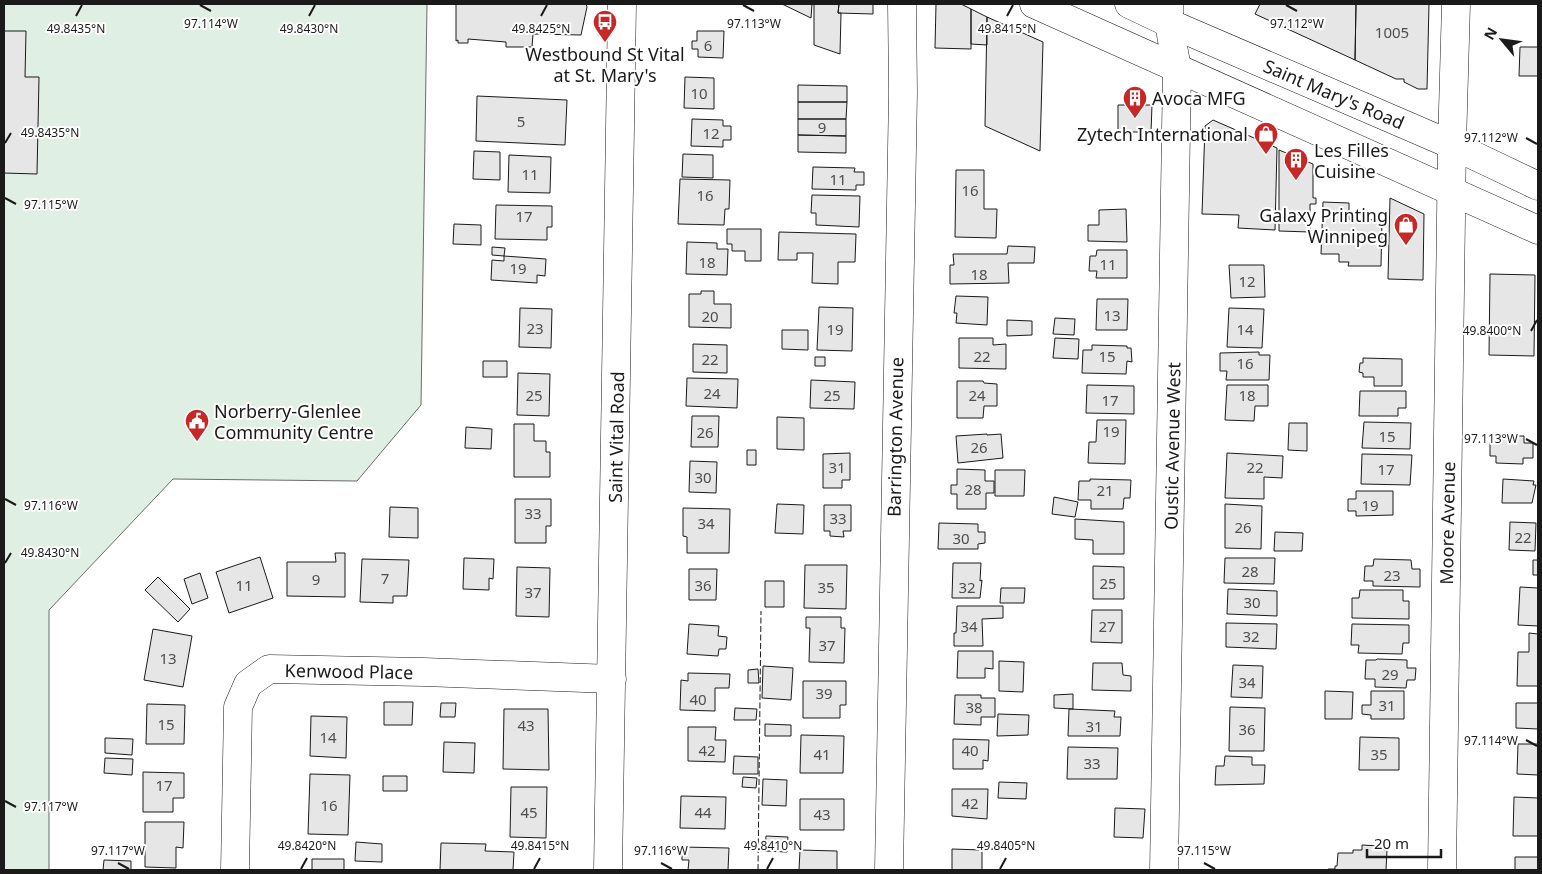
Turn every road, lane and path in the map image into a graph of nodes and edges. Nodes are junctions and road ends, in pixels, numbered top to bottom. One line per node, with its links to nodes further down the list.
1 (622, 4): 12 (street, Saint Vital Road)
2 (902, 4): 15 (street, Barrington Avenue)
3 (1034, 4): 7 (street)
4 (1129, 4): 6 (street, Saint Mary's Road)
5 (1456, 4): 8 (street, Moore Avenue)
6 (1169, 13): 7 (street, Oustic Avenue West); 8 (street, Saint Mary's Road)
7 (1178, 69): 10 (street); 16 (street, Oustic Avenue West)
8 (1452, 145): 9 (street, Saint Mary's Road); 10 (street, Moore Avenue)
9 (1538, 186)
10 (1451, 192): 11 (street); 17 (street, Moore Avenue)
11 (1538, 230)
12 (612, 679): 13 (street, Kenwood Place); 14 (street, Saint Vital Road)
13 (235, 870)
14 (608, 870)
15 (888, 870)
16 (1164, 870)
17 (1442, 870)

